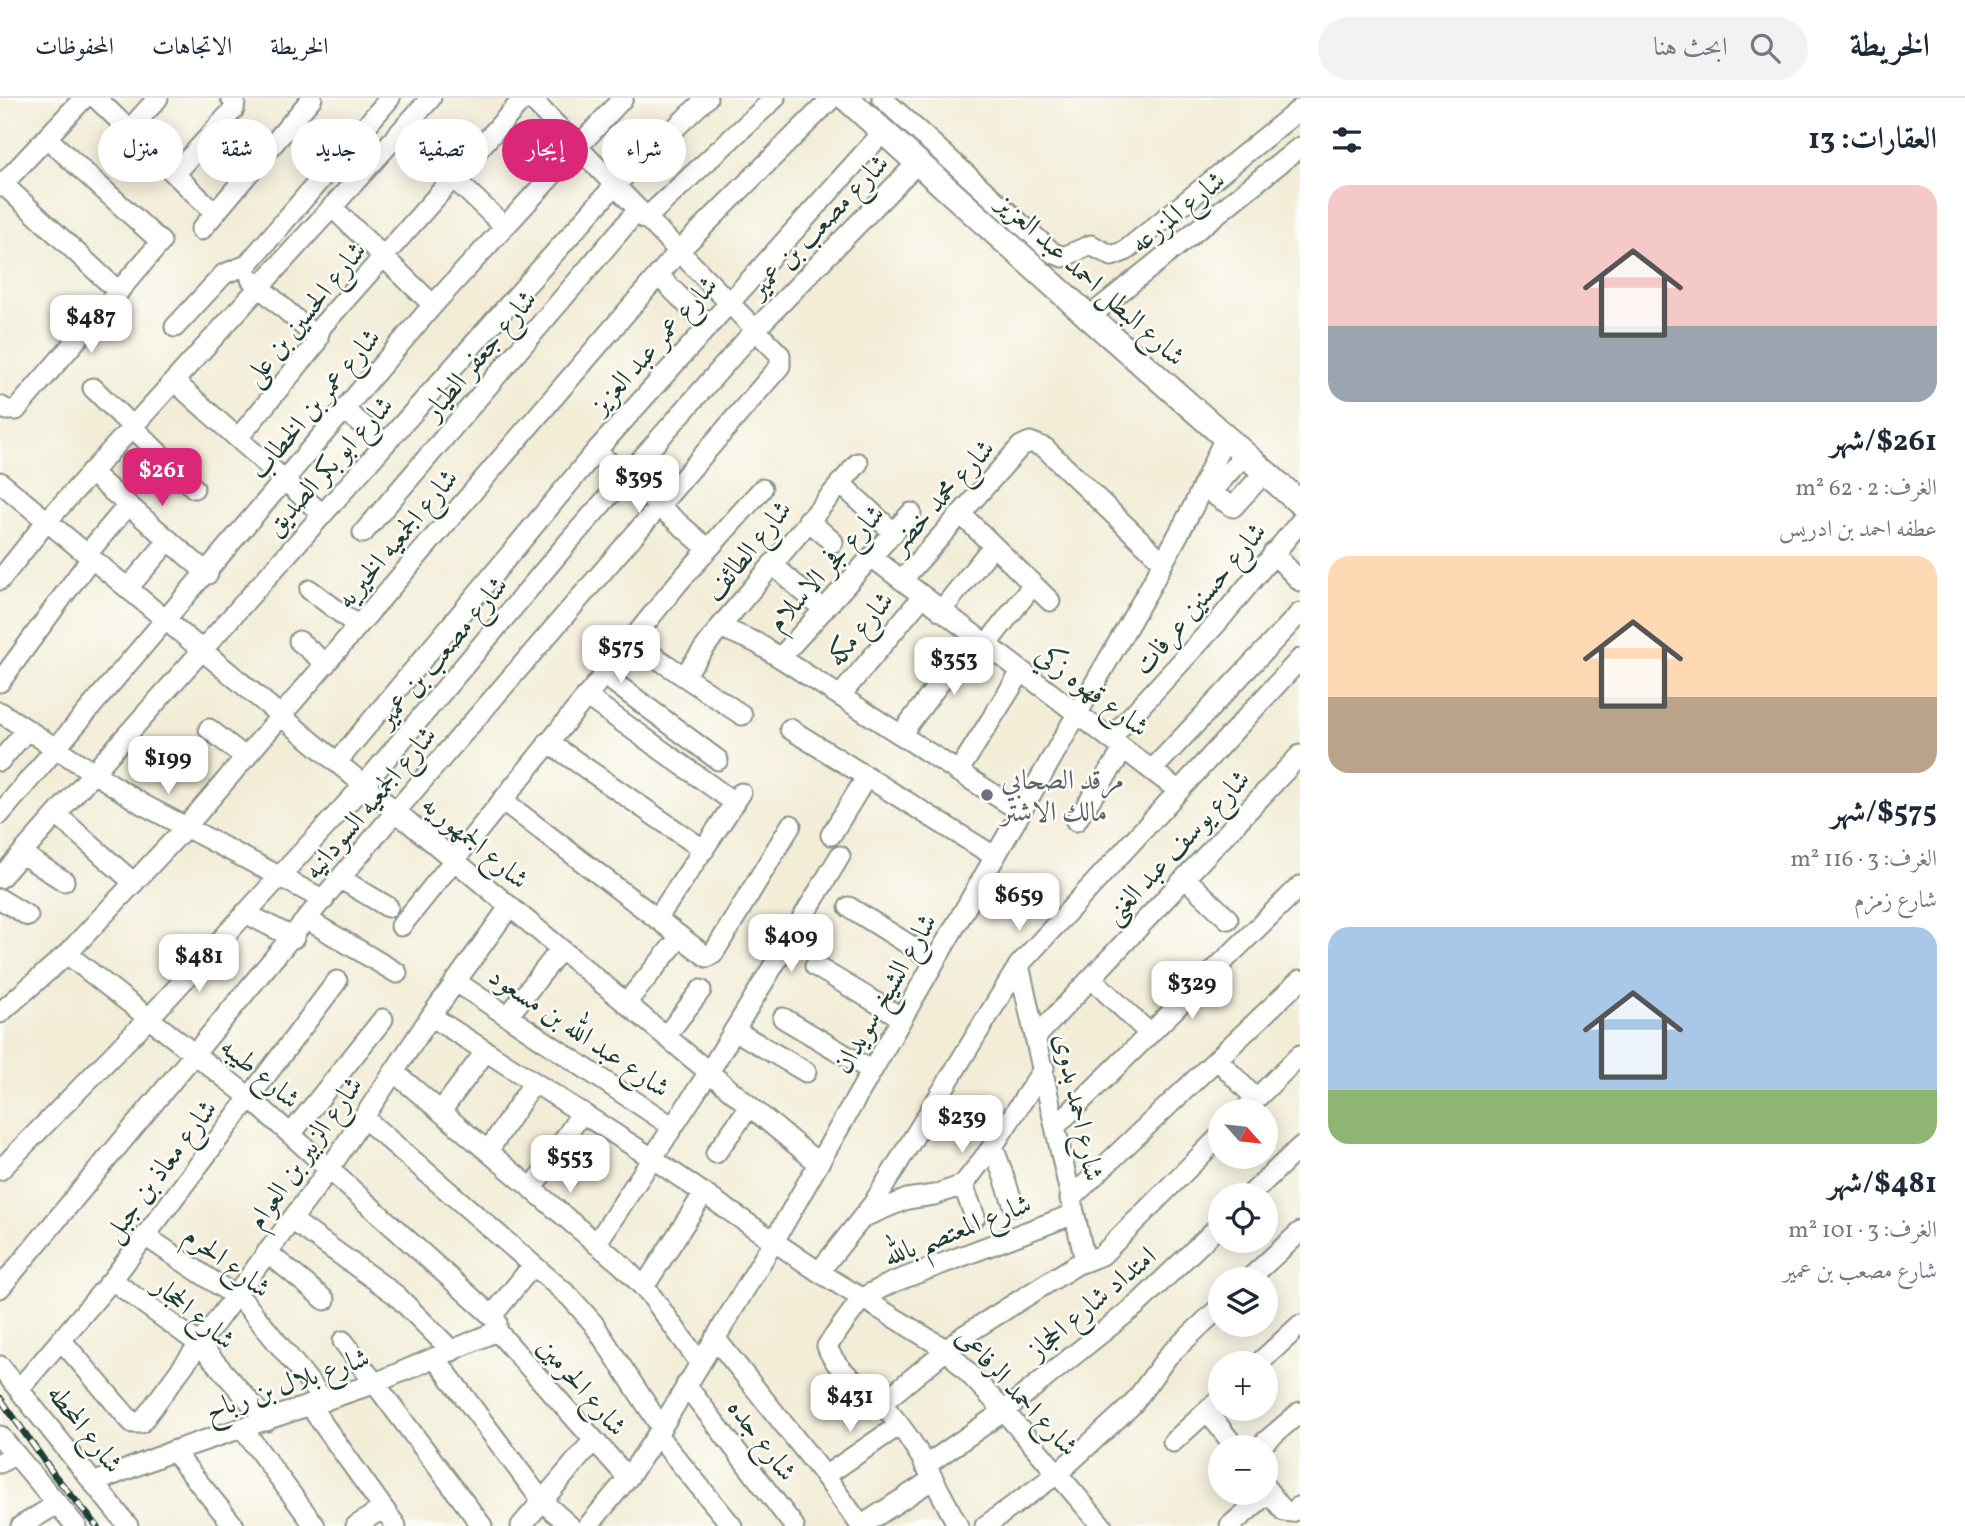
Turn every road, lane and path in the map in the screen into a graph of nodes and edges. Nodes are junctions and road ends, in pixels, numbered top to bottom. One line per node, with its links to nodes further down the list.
1 (84, 98): 22 (street)
2 (96, 98): 16 (street)
3 (158, 98): 17 (street)
4 (312, 98): 36 (street)
5 (390, 98): 42 (street)
6 (431, 98): 18 (street)
7 (622, 98): 21 (street, شارع عمر بن الخطاب)
8 (707, 98): 34 (street, شارع ابو بكر الصديق)
9 (775, 98): 37 (street, شارع جعفر الطيار)
10 (832, 98): 40 (street, شارع الجمعيه الخيريه)
11 (846, 98): 20 (main road, شارع البطل احمد عبد العزيز)
12 (882, 98): 15 (street)
13 (532, 99): 19 (street); 24 (street, شارع الحسين بن على)
14 (233, 102): 28 (street)
15 (1300, 109)
16 (118, 119)
17 (139, 119)
18 (413, 119)
19 (550, 119)
20 (884, 131): 27 (main road, شارع البطل احمد عبد العزيز); 46 (street, شارع عمر عبد العزيز)
21 (588, 134)
22 (47, 138): 33 (street); 45 (street)
23 (395, 139): 35 (street)
24 (488, 142)
25 (1300, 147): 48 (street, شارع المزرعه)
26 (588, 159): 34 (street)
27 (918, 162): 48 (main road, شارع البطل احمد عبد العزيز); 51 (street, شارع مصعب بن عمير)
28 (183, 164)
29 (183, 182): 36 (street)
30 (449, 182): 41 (street, شارع الحسين بن على)
31 (458, 182): 38 (street)
32 (544, 182): 38 (street, شارع عمر بن الخطاب)
33 (1, 186): 45 (street)
34 (614, 186): 37 (street); 60 (street, شارع ابو بكر الصديق)
35 (333, 208): 41 (street); 44 (street)
36 (215, 213): 39 (street)
37 (641, 215): 40 (street); 81 (street, شارع جعفر الطيار)
38 (504, 226): 47 (street, شارع عمر بن الخطاب)
39 (201, 230)
40 (678, 252): 43 (street, شارع الجمعيه الخيريه); 46 (street)
41 (384, 258): 47 (street); 52 (street, شارع الحسين بن على)
42 (239, 268): 44 (street); 50 (street)
43 (658, 275): 49 (street); 105 (street, شارع الجمعيه الخيريه)
44 (260, 287): 52 (street); 53 (street)
45 (119, 292): 55 (street)
46 (728, 302): 49 (street, شارع عمر عبد العزيز); 51 (street)
47 (433, 305): 56 (street, شارع عمر بن الخطاب)
48 (1088, 317): 58 (main road, شارع البطل احمد عبد العزيز)
49 (707, 325): 61 (street, شارع عمر عبد العزيز)
50 (175, 327)
51 (755, 330): 66 (street, شارع مصعب بن عمير); 74 (street, شارع الجمعيه السودانيه)
52 (318, 339): 59 (street, شارع الحسين بن على)
53 (174, 382): 57 (street); 59 (street)
54 (93, 388): 57 (street)
55 (0, 406)
56 (344, 410): 60 (street); 67 (street, شارع عمر بن الخطاب)
57 (132, 427): 64 (street); 70 (street)
58 (1225, 436): 62 (main road, شارع البطل احمد عبد العزيز); 90 (street, شارع الشيخ سويدان)
59 (238, 439): 67 (street)
60 (385, 443): 76 (street, شارع ابو بكر الصديق)
61 (596, 451): 66 (street); 135 (street, شارع عمر عبد العزيز)
62 (1245, 454): 65 (main road, شارع البطل احمد عبد العزيز); 65 (street)
63 (858, 463): 69 (street, شارع الطائف)
64 (90, 472): 73 (street); 79 (street)
65 (1265, 472): 72 (main road, شارع البطل احمد عبد العزيز)
66 (626, 477): 74 (street); 140 (street, شارع مصعب بن عمير)
67 (285, 481): 76 (street); 92 (street, شارع عمر بن الخطاب)
68 (0, 482): 79 (street, شارع الجمهوريه)
69 (840, 483): 78 (street, شارع الطائف); 82 (street)
70 (194, 488)
71 (762, 489): 86 (street)
72 (1300, 503)
73 (128, 505): 83 (street); 88 (street)
74 (659, 507): 86 (street); 143 (street, شارع الجمعيه السودانيه)
75 (911, 513): 82 (street, شارع فجر الاسلام)
76 (322, 514): 110 (street, شارع ابو بكر الصديق)
77 (961, 514): 85 (street); 90 (street, شارع محمد خضر); 94 (street, شارع محمد خضر)
78 (808, 520): 84 (street); 91 (street, شارع الطائف)
79 (47, 521): 88 (street, شارع الجمهوريه); 93 (street)
80 (1300, 522): 87 (street, شارع حسنين عرفات)
81 (363, 533)
82 (894, 533): 89 (street, شارع فجر الاسلام)
83 (169, 540): 92 (street); 97 (street)
84 (833, 542)
85 (993, 545): 96 (street); 102 (street)
86 (708, 549): 109 (street)
87 (1273, 553): 95 (street); 129 (street, شارع حسنين عرفات)
88 (89, 556): 97 (street, شارع الجمهوريه); 117 (street)
89 (873, 558): 94 (street, شارع قهوه زكي); 101 (street, شارع فجر الاسلام)
90 (1163, 562): 121 (street, شارع الشيخ سويدان)
91 (772, 564): 101 (street); 106 (street, شارع الطائف)
92 (208, 573): 104 (street, شارع عمر بن الخطاب)
93 (0, 580)
94 (902, 580): 99 (street, شارع قهوه زكي)
95 (1300, 581)
96 (1033, 584): 100 (street); 107 (street)
97 (128, 588): 104 (street, شارع الجمهوريه)
98 (310, 590): 105 (street)
99 (922, 597): 102 (street, شارع قهوه زكي); 119 (street, شارع مكه)
100 (1050, 601)
101 (824, 610): 111 (street, شارع فجر الاسلام)
102 (941, 611): 107 (street, شارع قهوه زكي)
103 (1300, 613): 136 (street)
104 (166, 620): 110 (street, شارع الجمهوريه); 130 (street, شارع عمر بن الخطاب)
105 (358, 626): 113 (street, شارع الجمعيه الخيريه)
106 (720, 627): 111 (street); 116 (street, شارع الطائف)
107 (980, 640): 114 (street, شارع قهوه زكي); 127 (street)
108 (299, 641): 113 (street)
109 (631, 641): 115 (street); 116 (street)
110 (201, 649): 123 (street, شارع الجمهوريه); 138 (street, شارع ابو بكر الصديق)
111 (780, 657): 119 (street)
112 (1300, 660): 141 (street)
113 (326, 664): 123 (street, شارع الجمعيه الخيريه)
114 (1021, 672): 121 (street, شارع قهوه زكي); 137 (street)
115 (604, 675): 118 (street); 133 (street)
116 (684, 676): 122 (street)
117 (0, 682)
118 (586, 696): 128 (street); 151 (street)
119 (840, 696): 127 (street)
120 (0, 712): 126 (street)
121 (1075, 713): 129 (street, شارع قهوه زكي); 144 (street, شارع الشيخ سويدان)
122 (742, 715)
123 (282, 716): 132 (street, شارع الجمعيه الخيريه); 135 (street, شارع الجمهوريه)
124 (209, 729): 132 (street)
125 (790, 729): 139 (street)
126 (27, 730): 130 (street); 134 (street)
127 (901, 734): 137 (street)
128 (548, 742): 142 (street); 151 (street)
129 (1117, 744): 136 (street, شارع قهوه زكي); 147 (street, شارع حسنين عرفات)
130 (58, 749): 138 (street); 145 (street, شارع عمر بن الخطاب)
131 (1300, 755): 158 (street, شارع يوسف عبد الغنى)
132 (246, 758): 149 (street, شارع الجمعيه الخيريه)
133 (718, 760)
134 (0, 761)
135 (337, 762): 140 (street, شارع الجمهوريه)
136 (1152, 770): 141 (street, شارع قهوه زكي)
137 (958, 772): 144 (street)
138 (94, 774): 146 (street, شارع ابو بكر الصديق); 149 (street)
139 (867, 776): 150 (street); 154 (street)
140 (364, 785): 143 (street, شارع الجمهوريه); 156 (street, شارع مصعب بن عمير)
141 (1179, 791): 179 (street)
142 (502, 800): 155 (street); 170 (street)
143 (396, 811): 155 (street, شارع الجمهوريه); 159 (street, شارع الجمعيه السودانيه)
144 (1020, 811): 154 (street, شارع الشيخ سويدان)
145 (0, 814)
146 (57, 815): 152 (street, شارع ابو بكر الصديق); 161 (street)
147 (1076, 821)
148 (791, 825): 174 (street)
149 (185, 828): 156 (street); 161 (street, شارع الجمعيه الخيريه)
150 (831, 835)
151 (704, 850): 170 (street)
152 (22, 854): 157 (street, شارع ابو بكر الصديق); 160 (street)
153 (840, 856): 195 (street)
154 (994, 856): 178 (street, شارع الشيخ سويدان)
155 (455, 860): 165 (street, شارع الجمهوريه); 173 (street)
156 (279, 876): 164 (street); 168 (street, شارع مصعب بن عمير)
157 (0, 878)
158 (1185, 878): 171 (street); 182 (street, شارع يوسف عبد الغنى)
159 (341, 879): 164 (street, شارع الجمعيه السودانيه); 166 (street)
160 (64, 881)
161 (134, 883): 177 (street, شارع الجمعيه الخيريه)
162 (1300, 886): 196 (street)
163 (0, 900): 169 (street)
164 (324, 900): 172 (street, شارع الجمعيه السودانيه)
165 (510, 906): 176 (street, شارع الجمهوريه); 185 (street, شارع الزبير بن العوام)
166 (388, 907)
167 (849, 907): 178 (street)
168 (245, 913): 175 (street); 191 (street, شارع مصعب بن عمير)
169 (28, 916)
170 (657, 919): 174 (street)
171 (1228, 919)
172 (308, 920): 175 (street, شارع الجمعيه السودانيه); 181 (street)
173 (401, 926)
174 (680, 937): 187 (street)
175 (294, 938): 200 (street, شارع الجمعيه السودانيه)
176 (561, 949): 187 (street, شارع الجمهوريه); 190 (street)
177 (67, 954): 188 (street, شارع الجمعيه الخيريه); 191 (street, شارع طيبه)
178 (936, 961): 193 (street, شارع الشيخ سويدان)
179 (1019, 965): 198 (street, شارع احمد بدوى); 235 (street)
180 (815, 966): 193 (street)
181 (397, 973)
182 (1091, 978): 196 (street); 198 (street, شارع يوسف عبد الغنى)
183 (1300, 980): 202 (street)
184 (337, 981): 209 (street, شارع معاذ بن جبل)
185 (455, 981): 189 (street, شارع الزبير بن العوام); 190 (street, شارع عبد الله بن مسعود)
186 (701, 990): 197 (street)
187 (626, 1003): 197 (street, شارع الجمهوريه)
188 (0, 1013)
189 (431, 1016): 199 (street, شارع احمد الرفاعى); 207 (street, شارع الزبير بن العوام)
190 (508, 1016): 217 (street, شارع عبد الله بن مسعود)
191 (149, 1018): 200 (street, شارع طيبه); 227 (street, شارع مصعب بن عمير)
192 (783, 1018): 204 (street)
193 (902, 1018): 204 (street, شارع الشيخ سويدان)
194 (383, 1019): 218 (street)
195 (734, 1030): 205 (street); 206 (street)
196 (1150, 1034): 216 (street)
197 (666, 1036): 205 (street, شارع الجمهوريه)
198 (1037, 1037): 203 (street, شارع احمد بدوى)
199 (486, 1051): 208 (street, شارع احمد الرفاعى); 213 (street)
200 (197, 1054): 209 (street, شارع طيبه); 249 (street, شارع الجمعيه السودانيه)
201 (1300, 1055): 211 (street)
202 (1217, 1059): 210 (street); 233 (street)
203 (1044, 1068): 216 (street, شارع احمد بدوى); 219 (street)
204 (872, 1071): 225 (street, شارع الشيخ سويدان)
205 (709, 1072): 212 (street, شارع الجمهوريه); 217 (street)
206 (806, 1072)
207 (394, 1073): 213 (street); 215 (street, شارع الزبير بن العوام)
208 (534, 1082): 214 (street, شارع احمد الرفاعى); 222 (street)
209 (248, 1096): 218 (street, شارع طيبه); 238 (street, شارع معاذ بن جبل)
210 (1246, 1099)
211 (1256, 1099)
212 (750, 1106): 223 (street); 225 (street, شارع الجمهوريه)
213 (441, 1111): 222 (street)
214 (582, 1112): 224 (street, شارع احمد الرفاعى); 230 (street)
215 (364, 1118): 226 (street, شارع الزبير بن العوام); 244 (street)
216 (1056, 1126): 233 (street, شارع احمد بدوى)
217 (673, 1127): 224 (street)
218 (291, 1134): 226 (street, شارع طيبه)
219 (993, 1146): 229 (street); 232 (street)
220 (1300, 1146): 228 (street)
221 (1208, 1148): 243 (street)
222 (488, 1151): 230 (street)
223 (716, 1153)
224 (652, 1158): 231 (street, شارع احمد الرفاعى); 241 (street)
225 (818, 1163): 240 (street, شارع الشيخ سويدان)
226 (330, 1168): 236 (street, شارع الزبير بن العوام); 254 (street, شارع طيبه)
227 (0, 1170)
228 (1262, 1183)
229 (963, 1185): 234 (street); 235 (street)
230 (532, 1189): 241 (street)
231 (704, 1193): 240 (street, شارع احمد الرفاعى); 248 (street)
232 (1014, 1206)
233 (1072, 1207): 243 (street, شارع احمد بدوى); 251 (street, شارع المعتصم بالله)
234 (975, 1217)
235 (863, 1218): 246 (street)
236 (292, 1220): 242 (street, شارع الزبير بن العوام); 262 (street)
237 (1300, 1232): 245 (street)
238 (145, 1236): 247 (street, شارع معاذ بن جبل); 250 (street, شارع الحرم)
239 (1208, 1237): 271 (street, امتداد شارع الحجاز)
240 (774, 1241): 246 (street, شارع احمد الرفاعى); 256 (street, شارع الشيخ سويدان)
241 (596, 1244): 248 (street)
242 (267, 1252): 250 (street, شارع الزبير بن العوام); 252 (street)
243 (1085, 1261): 260 (street)
244 (533, 1265): 254 (street); 276 (street)
245 (1262, 1267)
246 (819, 1272): 251 (street, شارع احمد الرفاعى)
247 (112, 1280): 257 (street, شارع معاذ بن جبل); 259 (street, شارع الحجار)
248 (644, 1287): 263 (street)
249 (0, 1288)
250 (234, 1295): 259 (street, شارع الزبير بن العوام); 268 (street, شارع الحرم)
251 (862, 1298): 260 (street, شارع احمد الرفاعى); 269 (street)
252 (325, 1300)
253 (1208, 1318): 284 (street)
254 (495, 1323): 262 (street, شارع بلال بن رباح); 279 (street, شارع الحرمين)
255 (1300, 1325): 261 (street)
256 (715, 1338): 263 (street, شارع الشيخ سويدان); 285 (street)
257 (62, 1341): 259 (street, شارع الزبير بن العوام); 267 (street, شارع معاذ بن جبل)
258 (343, 1341): 265 (street)
259 (199, 1345): 273 (street, شارع الحجار)
260 (947, 1349): 269 (street); 271 (street, شارع احمد الرفاعى)
261 (1272, 1351)
262 (444, 1355): 265 (street, شارع بلال بن رباح); 288 (street)
263 (700, 1363): 266 (street, شارع الشيخ سويدان)
264 (0, 1366): 267 (street, شارع المحطه)
265 (373, 1384): 268 (street, شارع بلال بن رباح); 301 (street)
266 (687, 1385): 276 (street, شارع الشيخ سويدان); 306 (street, شارع جده)
267 (19, 1389): 287 (street, شارع المحطه)
268 (318, 1404): 273 (street, شارع بلال بن رباح); 293 (street, شارع الحرم)
269 (881, 1404): 274 (street)
270 (1208, 1410): 280 (street)
271 (1004, 1411): 283 (street, امتداد شارع الحجاز); 284 (street, شارع احمد الرفاعى)
272 (1300, 1412): 277 (street)
273 (267, 1421): 275 (street, شارع بلال بن رباح)
274 (898, 1426): 283 (street); 285 (street)
275 (243, 1429): 281 (street, شارع بلال بن رباح); 298 (street)
276 (659, 1431): 286 (street, شارع الشيخ سويدان); 305 (street)
277 (1273, 1435)
278 (0, 1436): 282 (street)
279 (593, 1441): 286 (street, شارع الحرمين); 288 (street)
280 (1173, 1442)
281 (173, 1451): 287 (street, شارع بلال بن رباح); 297 (street)
282 (8, 1458): 290 (street)
283 (929, 1472): 307 (street, امتداد شارع الحجاز); 308 (street)
284 (1057, 1474): 309 (street); 310 (street, شارع احمد الرفاعى)
285 (825, 1476): 307 (street)
286 (628, 1478): 304 (street, شارع الشيخ سويدان)
287 (93, 1483): 296 (street, شارع المحطه)
288 (542, 1501): 302 (street); 303 (street)
289 (1278, 1502): 292 (street)
290 (57, 1504): 294 (street); 295 (street)
291 (1251, 1505): 311 (street)
292 (1300, 1506)
293 (383, 1508): 299 (street); 300 (street, شارع الحرم)
294 (21, 1526)
295 (76, 1526)
296 (128, 1526)
297 (234, 1526)
298 (316, 1526)
299 (356, 1526)
300 (396, 1526)
301 (482, 1526)
302 (521, 1526)
303 (570, 1526)
304 (588, 1526)
305 (732, 1526)
306 (794, 1526)
307 (861, 1526)
308 (958, 1526)
309 (985, 1526)
310 (1102, 1526)
311 (1230, 1526)

